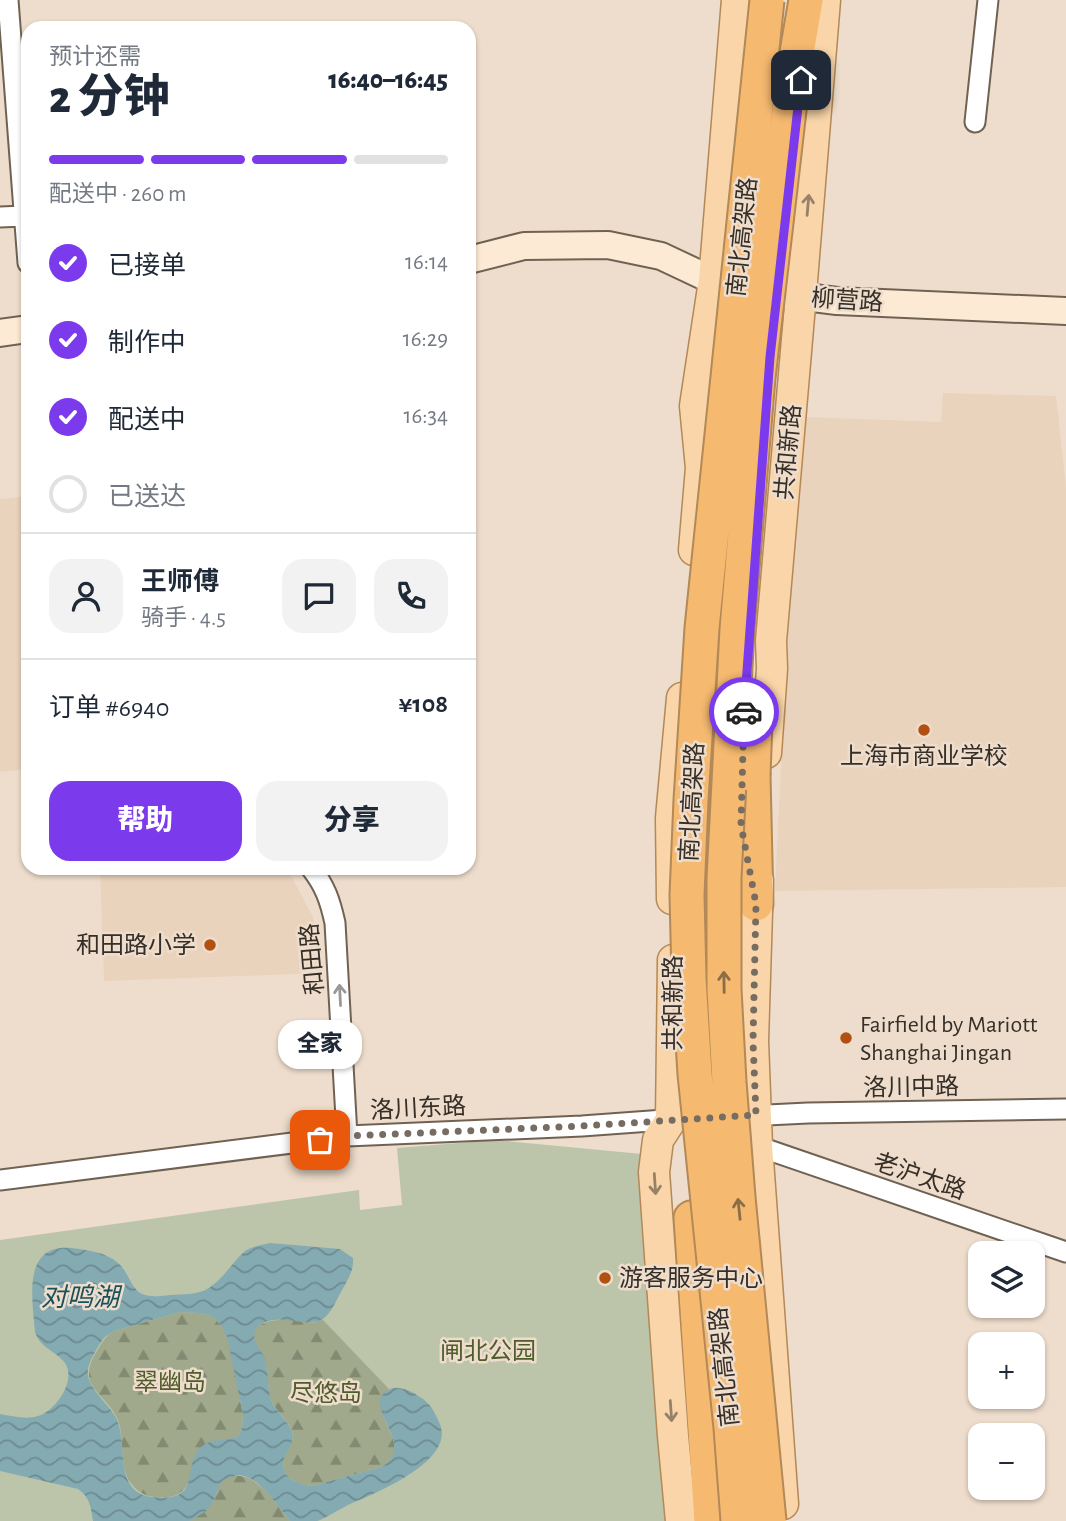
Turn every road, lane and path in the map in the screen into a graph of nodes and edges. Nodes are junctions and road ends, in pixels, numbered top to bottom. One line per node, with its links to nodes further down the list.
1 (8, 0): 10 (street)
2 (737, 0): 14 (main road, 共和新路)
3 (757, 0): 14 (main road, 共和新路)
4 (767, 0): 21 (highway, 南北高架路, bridge)
5 (805, 0): 9 (highway, 南北高架路, bridge); 15 (main road, 共和新路)
6 (825, 0): 15 (main road, 共和新路, one-way to 6)
7 (988, 0): 8 (street)
8 (975, 122)
9 (782, 171): 20 (highway, bridge); 33 (highway, 南北高架路, one-way to 9, bridge)
10 (21, 176)
11 (21, 216): 12 (street)
12 (0, 217)
13 (476, 258): 14 (main road, 柳营路)
14 (720, 282): 15 (main road, 柳营路); 24 (main road, 共和新路)
15 (789, 295): 16 (main road, 柳营路); 20 (main road, 共和新路)
16 (1066, 311)
17 (21, 330): 18 (main road)
18 (0, 333)
19 (317, 875): 25 (street, 和田路, one-way to 19)
20 (756, 904): 23 (main road, 共和新路)
21 (695, 1074): 30 (highway, bridge); 32 (highway, 南北高架路, bridge)
22 (1066, 1109): 23 (street, 洛川中路)
23 (756, 1115): 24 (street, 洛川东路); 26 (main road, 共和新路)
24 (671, 1120): 25 (street, 洛川东路); 29 (main road, 共和新路, one-way to 29); 31 (main road)
25 (347, 1136): 27 (street, 洛川东路)
26 (757, 1146): 28 (street, 老沪太路); 34 (main road, 共和新路)
27 (0, 1180)
28 (1066, 1252)
29 (681, 1521)
30 (711, 1521)
31 (725, 1521)
32 (738, 1521)
33 (769, 1521)
34 (784, 1521)

